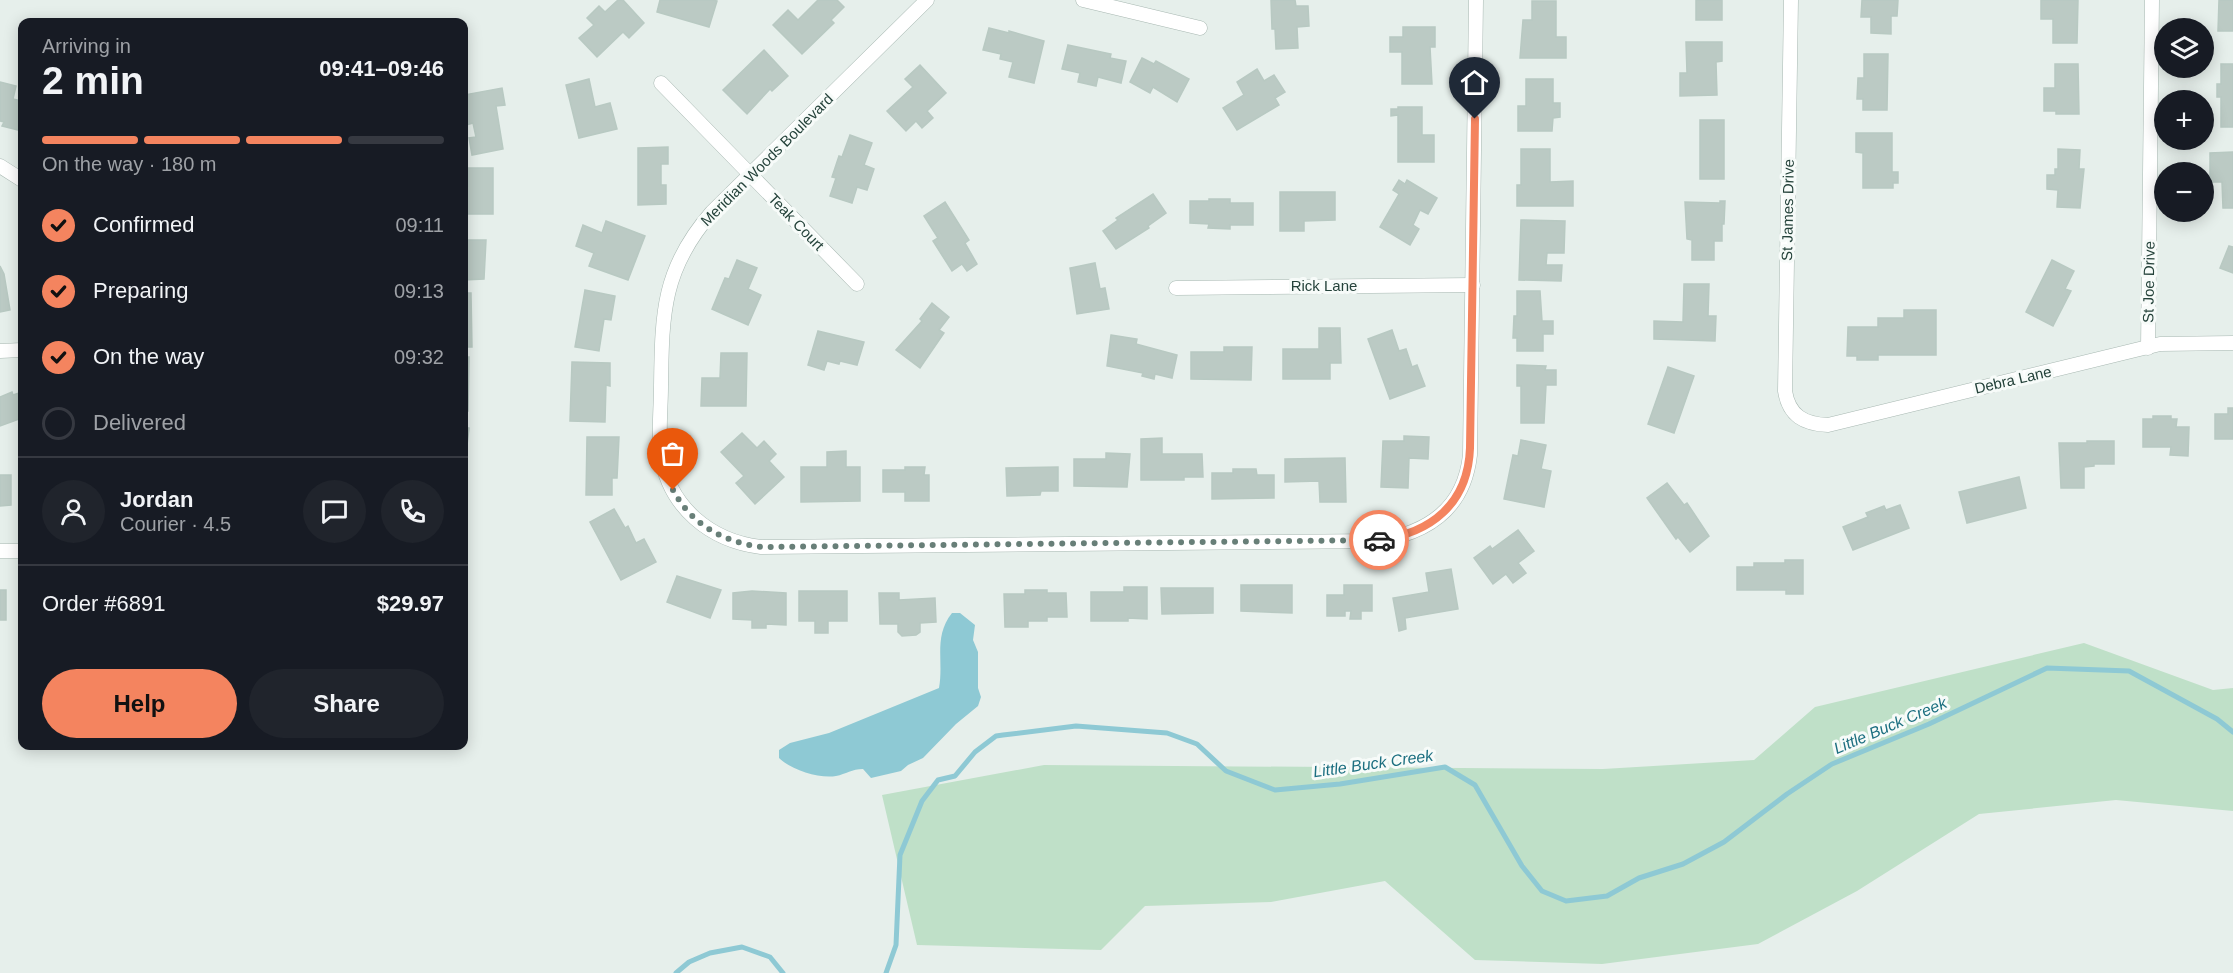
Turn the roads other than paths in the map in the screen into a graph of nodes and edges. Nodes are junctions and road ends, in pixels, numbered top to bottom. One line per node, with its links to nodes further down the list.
1 (927, 0): 9 (street, Meridian Woods Boulevard)
2 (1083, 0): 6 (street)
3 (1476, 0): 12 (street, Meridian Woods Boulevard)
4 (1791, 0): 18 (street, St James Drive)
5 (2152, 0): 15 (street, St Joe Drive)
6 (1200, 28)
7 (660, 83): 9 (street, Teak Court)
8 (0, 166): 10 (street)
9 (751, 175): 11 (street, Teak Court); 12 (street, Meridian Woods Boulevard)
10 (18, 177)
11 (857, 284)
12 (1473, 285): 13 (street, Rick Lane)
13 (1176, 288)
14 (2233, 343): 15 (street, Debra Lane)
15 (2148, 348): 18 (street, Debra Lane)
16 (18, 350): 17 (street)
17 (0, 351)
18 (1796, 417)
19 (0, 551): 20 (street)
20 (18, 551)

